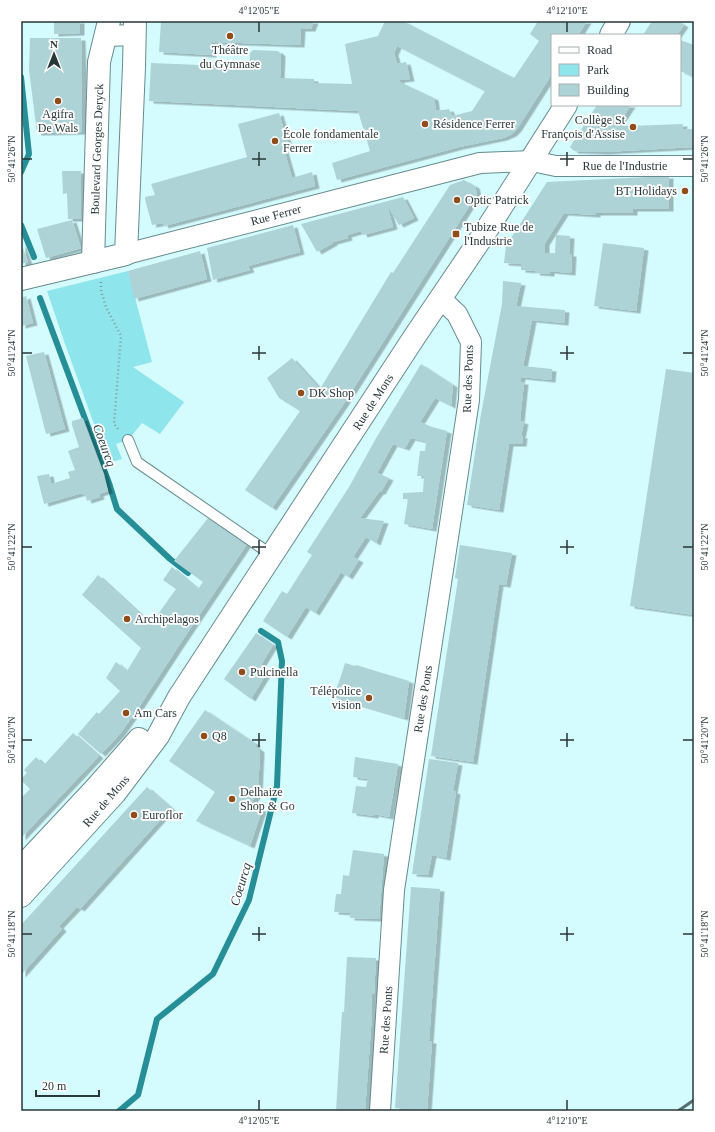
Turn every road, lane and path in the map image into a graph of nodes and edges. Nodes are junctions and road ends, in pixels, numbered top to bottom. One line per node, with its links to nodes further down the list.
1 (619, 21): 4 (main road)
2 (135, 28): 3 (street, Boulevard Georges Deryck); 8 (main road, Boulevard Georges Deryck)
3 (108, 29): 9 (main road, Boulevard Georges Deryck)
4 (611, 34)
5 (565, 106): 6 (main road, Rue de Mons)
6 (532, 160): 7 (street, Rue de l'Industrie); 8 (street, Rue Ferrer); 11 (main road, Rue de Mons)
7 (694, 166)
8 (126, 254): 9 (main road, Rue Ferrer)
9 (97, 261): 10 (main road, Rue Ferrer); 12 (path)
10 (21, 279)
11 (440, 298): 13 (main road, Rue de Mons); 17 (street, Rue des Ponts)
12 (128, 440): 13 (lane)
13 (272, 556): 14 (main road, Rue de Mons)
14 (179, 697): 15 (main road, Rue de Mons); 16 (main road, Rue de Mons)
15 (21, 868)
16 (21, 896)
17 (380, 1111)

